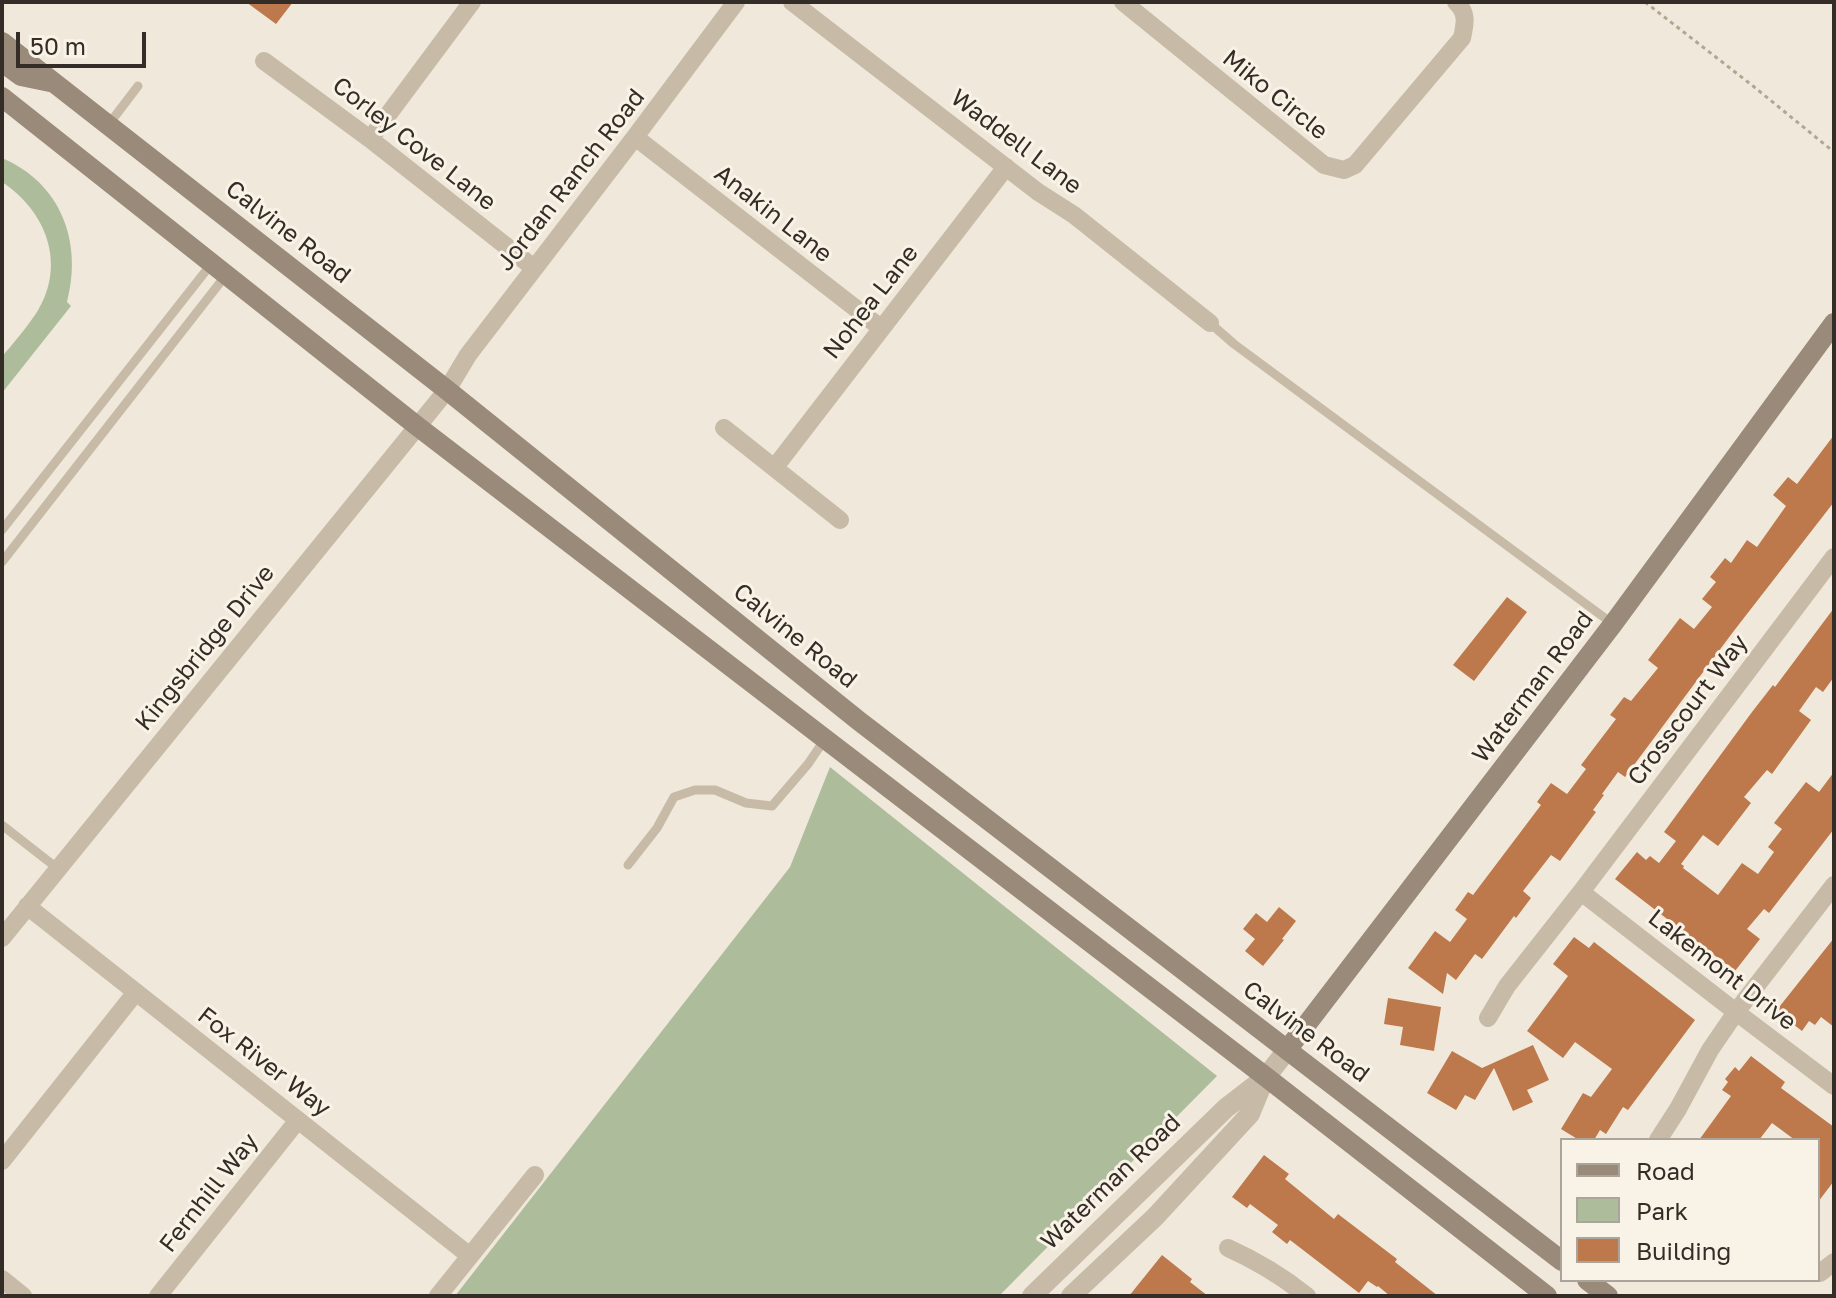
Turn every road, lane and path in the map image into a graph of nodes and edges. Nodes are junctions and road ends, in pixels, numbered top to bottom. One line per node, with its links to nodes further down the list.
1 (472, 2): 15 (street)
2 (736, 2): 14 (street, Jordan Ranch Road)
3 (792, 2): 17 (street, Waddell Lane)
4 (1123, 2): 5 (street, Miko Circle)
5 (1456, 2)
6 (1645, 2): 16 (path)
7 (2, 42): 10 (main road, Calvine Road)
8 (264, 61): 15 (street, Corley Cove Lane)
9 (2, 62): 10 (main road)
10 (54, 82): 13 (main road, Calvine Road)
11 (138, 86): 13 (lane)
12 (2, 97): 19 (main road)
13 (109, 124): 23 (main road, Calvine Road)
14 (635, 137): 18 (street, Jordan Ranch Road); 22 (street, Anakin Lane)
15 (370, 139): 18 (street, Corley Cove Lane)
16 (1834, 152)
17 (1006, 167): 20 (street, Waddell Lane); 22 (street, Nohea Lane)
18 (534, 268): 23 (street, Jordan Ranch Road)
19 (219, 269): 24 (main road); 28 (lane); 30 (lane)
20 (1210, 323): 31 (lane)
21 (1834, 323): 31 (main road, Waterman Road)
22 (881, 328): 26 (street, Nohea Lane)
23 (447, 390): 24 (street, Kingsbridge Drive); 43 (main road, Calvine Road)
24 (417, 426): 32 (main road); 35 (street, Kingsbridge Drive)
25 (724, 428): 26 (street)
26 (775, 467): 27 (street)
27 (840, 520)
28 (2, 530)
29 (1834, 557): 37 (street, Crosscourt Way)
30 (2, 562)
31 (1613, 624): 43 (main road, Waterman Road)
32 (825, 739): 34 (lane); 44 (main road)
33 (2, 825): 35 (lane)
34 (628, 865)
35 (57, 868): 38 (street, Kingsbridge Drive)
36 (1834, 885): 41 (street)
37 (1581, 892): 41 (street, Lakemont Drive); 42 (street, Crosscourt Way)
38 (27, 906): 39 (street, Kingsbridge Drive); 40 (street, Fox River Way)
39 (2, 938)
40 (136, 992): 46 (street, Fox River Way); 48 (street)
41 (1736, 1012): 45 (street, Lakemont Drive); 47 (street)
42 (1488, 1018)
43 (1287, 1050): 44 (street, Waterman Road); 52 (main road, Calvine Road)
44 (1266, 1077): 58 (street, Waterman Road); 59 (street, Waterman Road); 61 (main road)
45 (1834, 1086)
46 (298, 1120): 51 (street, Fox River Way); 56 (street, Fernhill Way)
47 (1659, 1138)
48 (2, 1161)
49 (535, 1175): 51 (street)
50 (1228, 1248): 60 (street)
51 (470, 1256): 57 (street)
52 (1560, 1259)
53 (2, 1279): 55 (street)
54 (1590, 1282): 62 (main road)
55 (23, 1296)
56 (158, 1296)
57 (438, 1296)
58 (1032, 1296)
59 (1071, 1296)
60 (1307, 1296)
61 (1547, 1296)
62 (1608, 1296)

